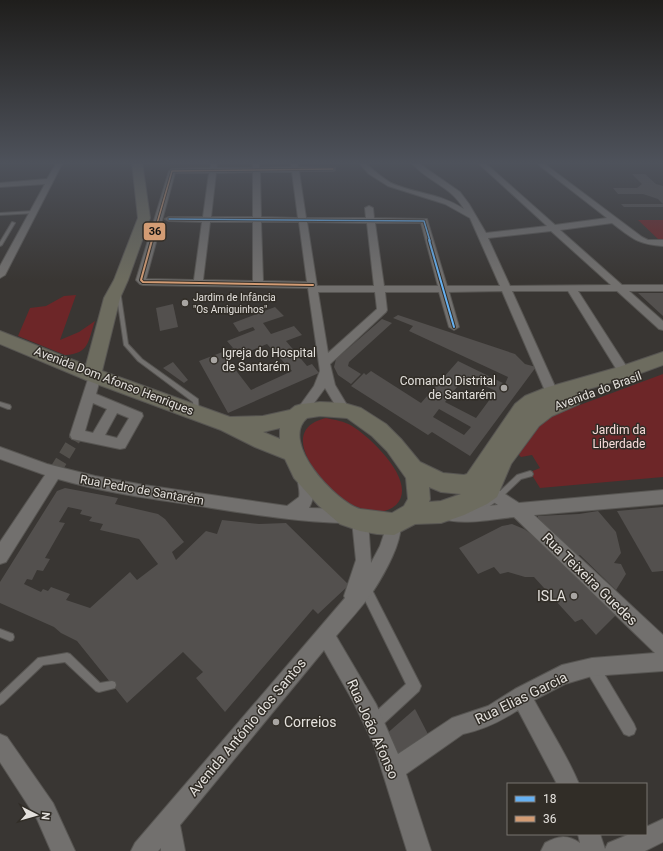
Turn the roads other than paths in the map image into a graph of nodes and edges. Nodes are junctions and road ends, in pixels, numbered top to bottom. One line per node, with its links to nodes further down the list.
1 (39, 202): 12 (street)
2 (142, 202): 27 (main road)
3 (164, 202): 28 (street)
4 (208, 202): 16 (street)
5 (256, 202): 17 (street)
6 (300, 202): 18 (street)
7 (446, 202): 14 (street)
8 (462, 202): 14 (street)
9 (525, 202): 22 (street)
10 (590, 202): 20 (street)
11 (369, 208): 19 (street)
12 (34, 212): 13 (lane); 26 (street)
13 (0, 214)
14 (473, 219): 23 (street)
15 (169, 220): 16 (street)
16 (206, 220): 17 (street); 28 (street)
17 (256, 220): 18 (street); 29 (street)
18 (302, 220): 19 (street); 30 (street)
19 (371, 220): 34 (street); 35 (street)
20 (614, 220): 22 (street); 24 (street)
21 (13, 223): 25 (lane)
22 (554, 228): 23 (street); 32 (street)
23 (483, 236): 36 (street)
24 (663, 243)
25 (0, 245)
26 (1, 270)
27 (120, 280): 37 (main road); 41 (main road)
28 (198, 284): 29 (street)
29 (258, 284): 30 (street)
30 (314, 287): 34 (street); 44 (street)
31 (570, 288): 32 (street); 36 (street); 46 (street)
32 (620, 288): 33 (street); 39 (street)
33 (663, 288)
34 (380, 289): 35 (street); 44 (street)
35 (444, 289): 36 (street); 38 (street)
36 (506, 289): 49 (street)
37 (119, 297): 48 (main road); 55 (lane)
38 (454, 327)
39 (663, 327)
40 (0, 337): 43 (main road, Avenida Dom Afonso Henriques)
41 (101, 337): 43 (main road); 47 (main road)
42 (663, 358): 46 (main road, Avenida do Brasil)
43 (58, 362): 47 (main road, Avenida Dom Afonso Henriques)
44 (325, 367): 54 (street); 56 (street)
45 (663, 368): 64 (main road, Avenida do Brasil)
46 (624, 372): 49 (main road, Avenida do Brasil)
47 (94, 375): 48 (main road, Avenida Dom Afonso Henriques); 50 (street)
48 (115, 383): 55 (main road, Avenida Dom Afonso Henriques)
49 (552, 393): 61 (main road, Avenida do Brasil)
50 (90, 396): 53 (street); 58 (street)
51 (0, 404): 52 (lane)
52 (8, 407)
53 (114, 407): 58 (street); 58 (street)
54 (344, 410): 56 (main road); 61 (main road)
55 (196, 412): 57 (main road, Avenida Dom Afonso Henriques)
56 (299, 414): 57 (main road, Avenida Dom Afonso Henriques); 60 (main road)
57 (228, 424): 60 (main road, Avenida Dom Afonso Henriques)
58 (96, 439)
59 (0, 453): 62 (street, Rua Pedro de Santarém)
60 (297, 462): 67 (street); 70 (main road)
61 (412, 468): 71 (main road)
62 (54, 473): 67 (street, Rua Pedro de Santarém); 72 (street)
63 (530, 474): 64 (lane)
64 (493, 494): 66 (street, Rua Teixeira Guedes); 68 (main road); 69 (lane)
65 (663, 497): 66 (street)
66 (517, 510): 69 (street); 78 (street, Rua Teixeira Guedes)
67 (288, 512): 70 (street, Rua Pedro de Santarém)
68 (442, 512): 69 (street); 71 (main road)
69 (475, 514)
70 (354, 518): 71 (main road); 74 (street, Avenida António dos Santos)
71 (403, 519): 73 (street, Avenida António dos Santos)
72 (0, 556)
73 (365, 588): 74 (street, Avenida António dos Santos); 84 (street)
74 (350, 604): 76 (street, Avenida António dos Santos)
75 (0, 633): 77 (lane)
76 (325, 635): 84 (street, Rua João Afonso); 89 (street, Avenida António dos Santos)
77 (10, 637)
78 (663, 648)
79 (663, 662): 80 (street, Rua Elias Garcia)
80 (592, 668): 82 (street, Rua Elias Garcia); 85 (street)
81 (112, 685): 83 (lane)
82 (522, 696): 87 (street, Rua Elias Garcia); 88 (street)
83 (0, 700)
84 (374, 723): 87 (street, Rua João Afonso)
85 (629, 729)
86 (0, 744): 92 (street)
87 (393, 770): 95 (street, Rua João Afonso)
88 (568, 783)
89 (168, 821): 93 (street, Avenida António dos Santos); 94 (street)
90 (663, 830): 99 (street)
91 (589, 835): 98 (street)
92 (63, 851)
93 (143, 851)
94 (173, 851)
95 (419, 851)
96 (553, 851): 97 (street)
97 (572, 851)
98 (594, 851)
99 (616, 851)

